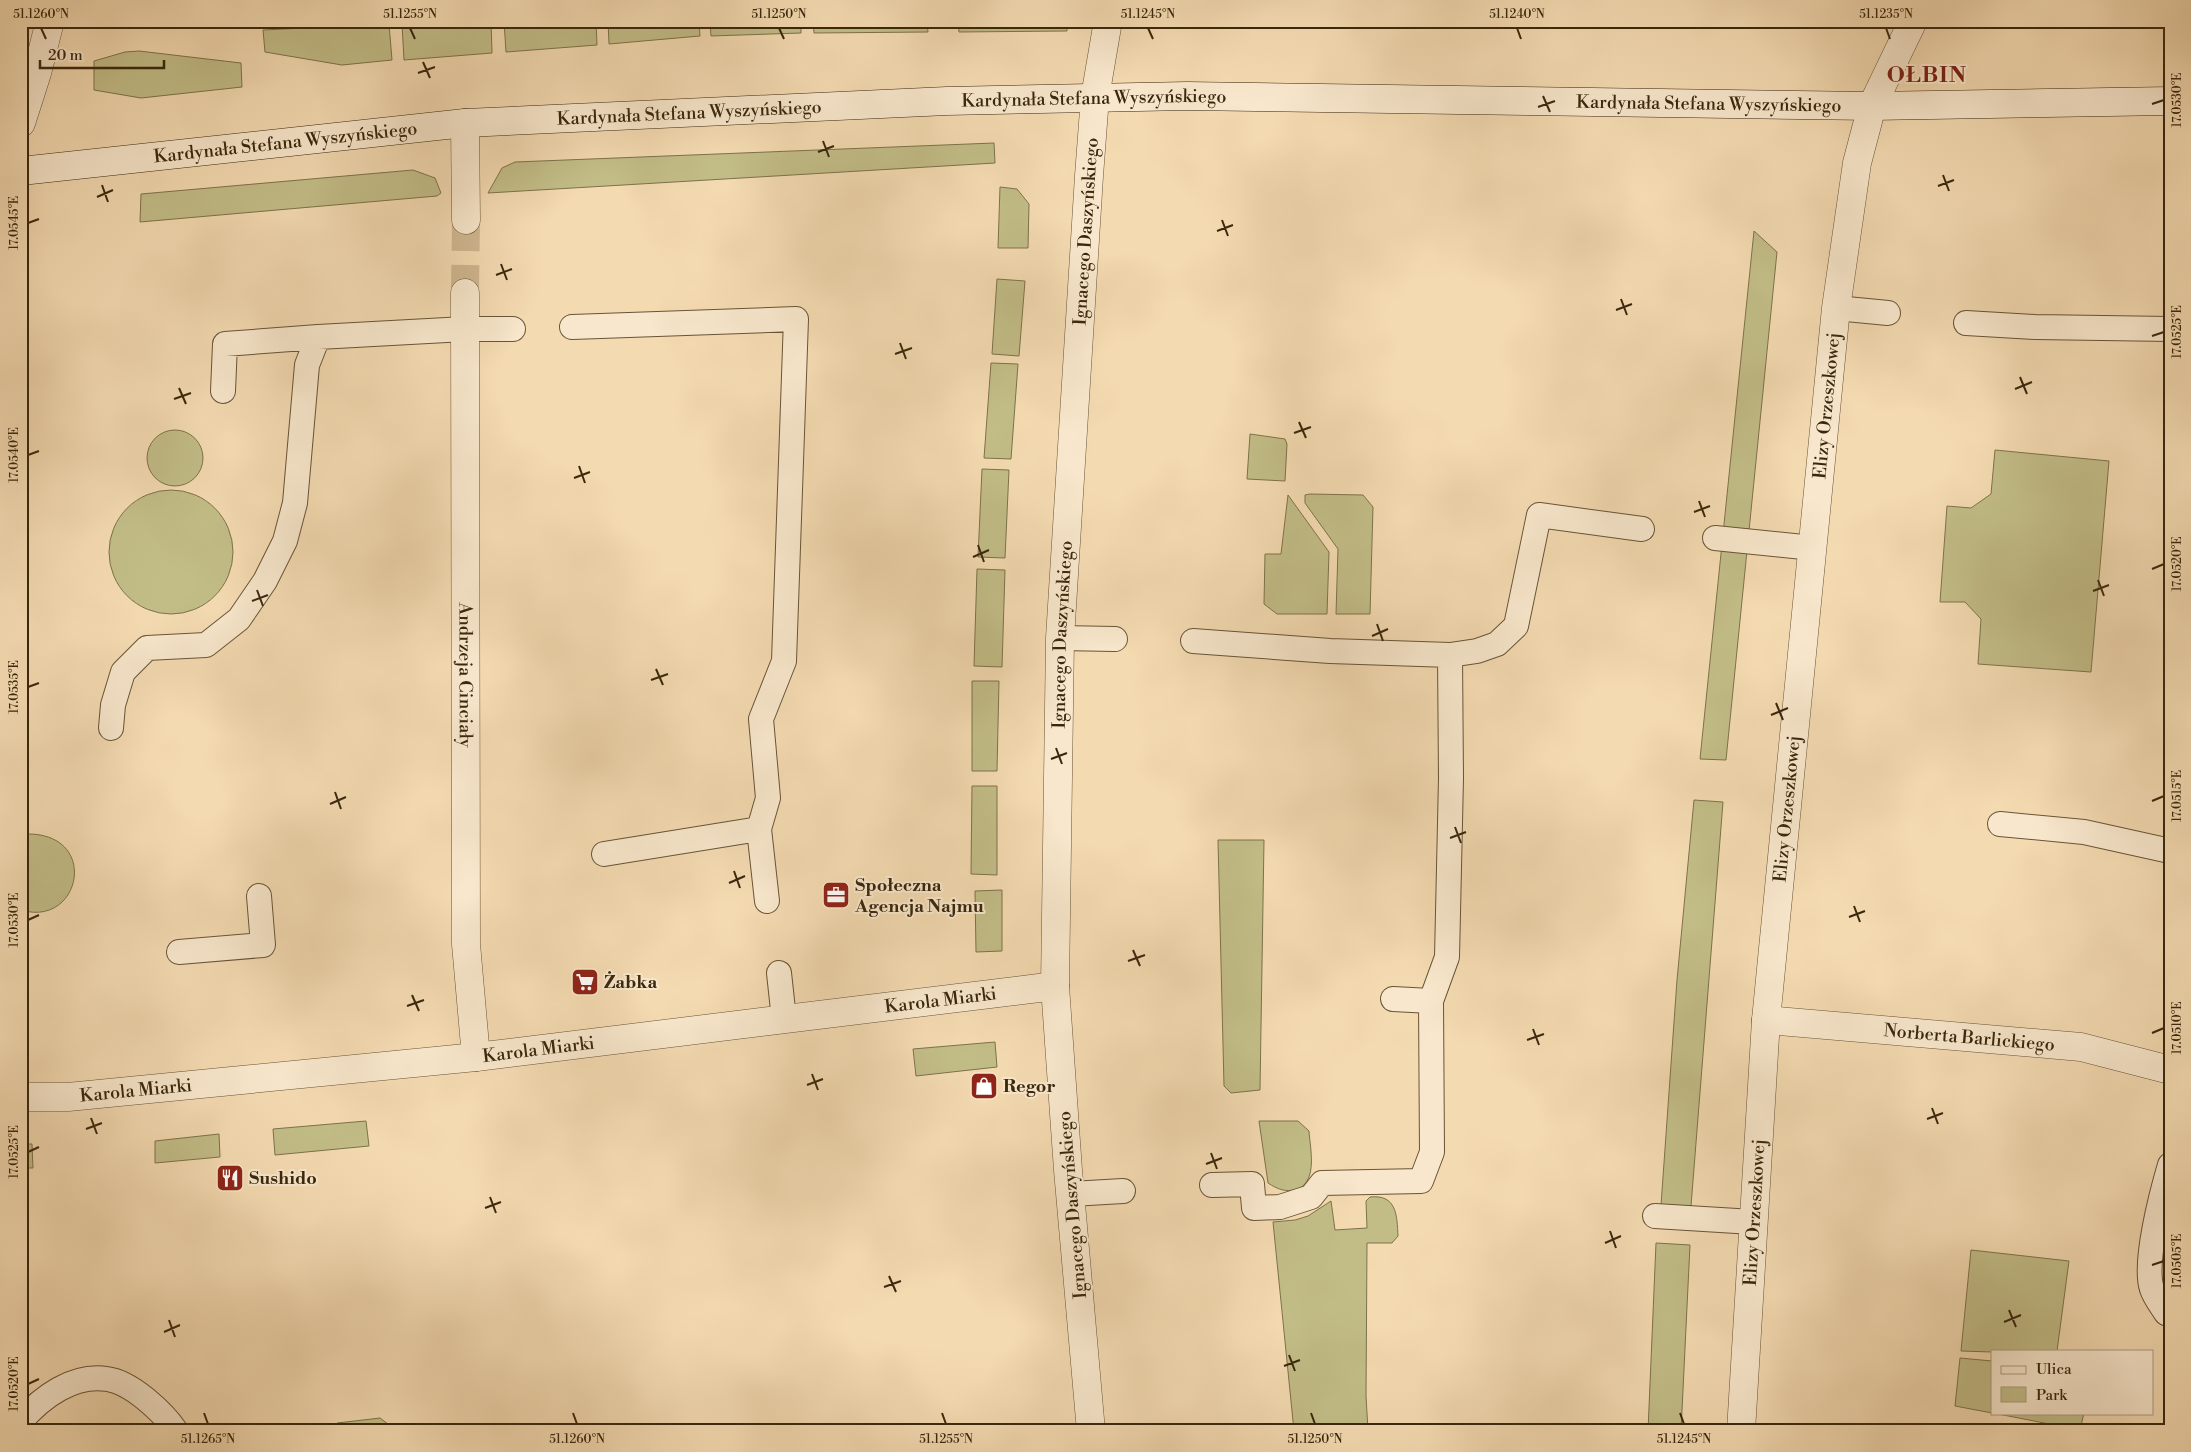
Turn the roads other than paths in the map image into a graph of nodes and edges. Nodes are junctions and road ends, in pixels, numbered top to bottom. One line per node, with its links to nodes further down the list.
1 (50, 21): 7 (street)
2 (1108, 21): 4 (street, Ignacego Daszyńskiego)
3 (1913, 21): 6 (street, Elizy Orzeszkowej)
4 (1095, 97): 6 (street, Kardynała Stefana Wyszyńskiego); 8 (street, Kardynała Stefana Wyszyńskiego); 24 (street, Ignacego Daszyńskiego)
5 (2170, 101): 6 (street, Kardynała Stefana Wyszyńskiego)
6 (1872, 106): 12 (street, Elizy Orzeszkowej)
7 (21, 123)
8 (465, 123): 9 (street, Kardynała Stefana Wyszyńskiego); 10 (street)
9 (21, 171)
10 (466, 220)
11 (466, 293): 16 (street, Andrzeja Cinciały)
12 (1836, 308): 13 (lane); 23 (street, Elizy Orzeszkowej)
13 (1888, 313)
14 (1966, 323): 18 (lane)
15 (572, 327): 30 (lane)
16 (466, 329): 17 (lane); 19 (lane); 42 (street, Andrzeja Cinciały)
17 (512, 329)
18 (2170, 329)
19 (318, 337): 20 (lane); 28 (lane)
20 (223, 391)
21 (1642, 529): 27 (lane)
22 (1715, 538): 23 (lane)
23 (1813, 548): 41 (street, Elizy Orzeszkowej)
24 (1060, 638): 25 (lane); 37 (street, Ignacego Daszyńskiego)
25 (1116, 638)
26 (1193, 641): 27 (lane)
27 (1450, 654): 39 (lane)
28 (111, 728)
29 (2000, 824): 31 (lane)
30 (758, 829): 32 (lane); 34 (lane)
31 (2170, 851)
32 (604, 854)
33 (259, 896): 35 (lane)
34 (768, 901)
35 (179, 952)
36 (779, 972): 40 (lane)
37 (1055, 986): 40 (street, Karola Miarki); 48 (street, Ignacego Daszyńskiego)
38 (1394, 999): 39 (lane)
39 (1431, 1001): 46 (lane)
40 (784, 1020): 42 (street, Karola Miarki)
41 (1766, 1020): 43 (street, Norberta Barlickiego); 50 (street, Elizy Orzeszkowej)
42 (476, 1057): 44 (street, Karola Miarki)
43 (2170, 1070)
44 (21, 1097)
45 (2170, 1164): 51 (lane)
46 (1212, 1185)
47 (1123, 1191): 48 (lane)
48 (1071, 1194): 54 (street, Ignacego Daszyńskiego)
49 (1655, 1216): 50 (lane)
50 (1753, 1222): 55 (street, Elizy Orzeszkowej)
51 (2170, 1315)
52 (21, 1421): 53 (lane)
53 (176, 1431)
54 (1092, 1431)
55 (1741, 1431)

